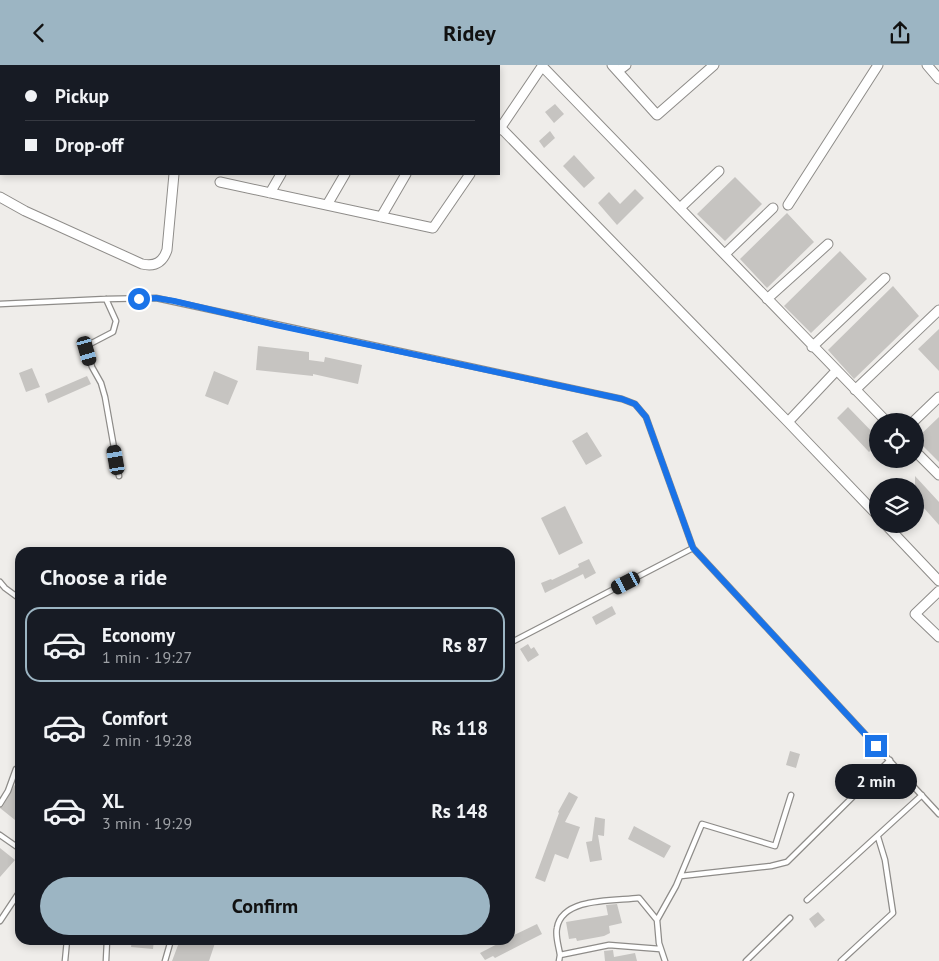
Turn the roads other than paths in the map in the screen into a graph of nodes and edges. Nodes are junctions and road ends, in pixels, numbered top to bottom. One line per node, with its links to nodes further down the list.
1 (543, 65): 8 (street); 20 (street)
2 (626, 65): 6 (street)
3 (714, 65): 6 (street)
4 (878, 65): 19 (street)
5 (927, 65): 7 (street)
6 (615, 68)
7 (939, 79)
8 (500, 129): 36 (street)
9 (720, 171): 20 (street)
10 (174, 175): 17 (street)
11 (280, 175): 16 (street)
12 (344, 175): 18 (street)
13 (405, 175): 22 (street)
14 (469, 175): 22 (street)
15 (220, 182): 16 (street)
16 (270, 193): 18 (street)
17 (0, 197)
18 (328, 205): 22 (street)
19 (788, 205)
20 (680, 208): 24 (street)
21 (773, 208): 24 (street)
22 (381, 217)
23 (828, 243): 27 (street)
24 (725, 254): 27 (street)
25 (885, 278): 30 (street)
26 (106, 299): 28 (lane); 39 (lane); 42 (lane)
27 (767, 299): 30 (street)
28 (0, 304)
29 (939, 310): 32 (street)
30 (812, 347): 31 (street)
31 (836, 371): 32 (street); 36 (street)
32 (855, 390): 34 (street)
33 (939, 397): 35 (street)
34 (878, 413)
35 (922, 413)
36 (788, 422): 40 (street)
37 (924, 460): 38 (street)
38 (939, 475)
39 (119, 476)
40 (869, 507)
41 (894, 533): 43 (street)
42 (693, 548): 48 (lane); 49 (lane)
43 (939, 581)
44 (0, 582): 46 (lane)
45 (939, 591): 47 (street)
46 (15, 595)
47 (939, 637)
48 (515, 640)
49 (890, 760): 52 (lane); 58 (lane)
50 (15, 772): 53 (lane)
51 (791, 795): 58 (lane)
52 (922, 795): 54 (lane); 56 (lane)
53 (0, 804)
54 (939, 814)
55 (0, 835): 57 (lane)
56 (878, 837): 60 (lane); 75 (lane)
57 (15, 846)
58 (681, 876): 62 (lane)
59 (15, 898): 63 (lane)
60 (807, 900)
61 (790, 918): 74 (lane)
62 (658, 920): 67 (lane); 68 (lane)
63 (0, 921)
64 (67, 945): 69 (lane)
65 (107, 945): 70 (lane)
66 (170, 945): 71 (lane)
67 (660, 949): 68 (lane); 73 (lane)
68 (560, 955): 72 (lane)
69 (65, 961)
70 (106, 961)
71 (165, 961)
72 (559, 961)
73 (665, 961)
74 (746, 961)
75 (841, 961)

